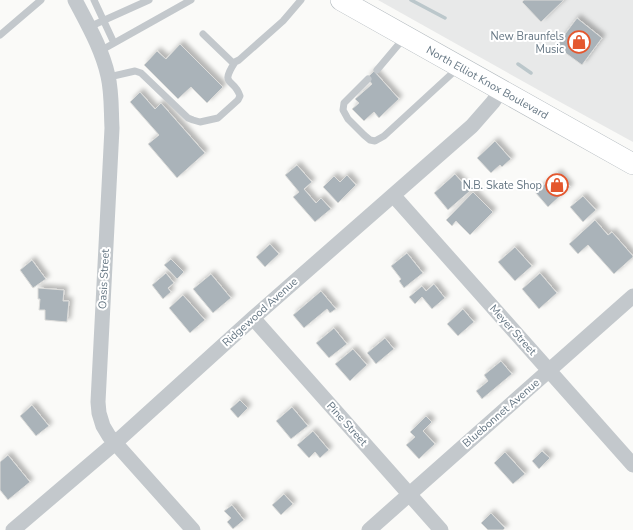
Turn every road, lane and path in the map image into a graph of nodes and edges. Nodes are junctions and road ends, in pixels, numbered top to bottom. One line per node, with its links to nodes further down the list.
1 (41, 0): 11 (lane)
2 (75, 0): 9 (street, Oasis Street)
3 (149, 0): 8 (lane)
4 (191, 0): 13 (lane)
5 (301, 0): 15 (lane)
6 (341, 0): 12 (main road, North Elliot Knox Boulevard)
7 (95, 1): 8 (lane)
8 (103, 20): 9 (lane); 13 (lane)
9 (89, 27): 14 (street, Oasis Street)
10 (203, 34): 15 (lane)
11 (0, 35)
12 (405, 36): 16 (main road, North Elliot Knox Boulevard); 17 (lane)
13 (114, 43): 14 (lane)
14 (100, 51): 18 (street, Oasis Street)
15 (235, 62): 18 (lane)
16 (459, 66): 19 (lane); 20 (main road, North Elliot Knox Boulevard)
17 (377, 70)
18 (108, 77): 26 (street, Oasis Street)
19 (368, 79)
20 (501, 90): 21 (main road, North Elliot Knox Boulevard); 22 (street, Ridgewood Avenue)
21 (633, 164)
22 (393, 195): 24 (street, Ridgewood Avenue); 25 (street, Meyer Street)
23 (633, 296): 25 (street, Bluebonnet Avenue)
24 (253, 318): 26 (street, Ridgewood Avenue); 28 (street, Pine Street)
25 (550, 370): 27 (street, Meyer Street); 28 (street, Bluebonnet Avenue)
26 (115, 443): 29 (street, Ridgewood Avenue); 30 (street, Oasis Street)
27 (633, 465)
28 (409, 494): 31 (street, Bluebonnet Avenue); 32 (street, Pine Street)
29 (13, 530)
30 (193, 530)
31 (369, 530)
32 (442, 530)

